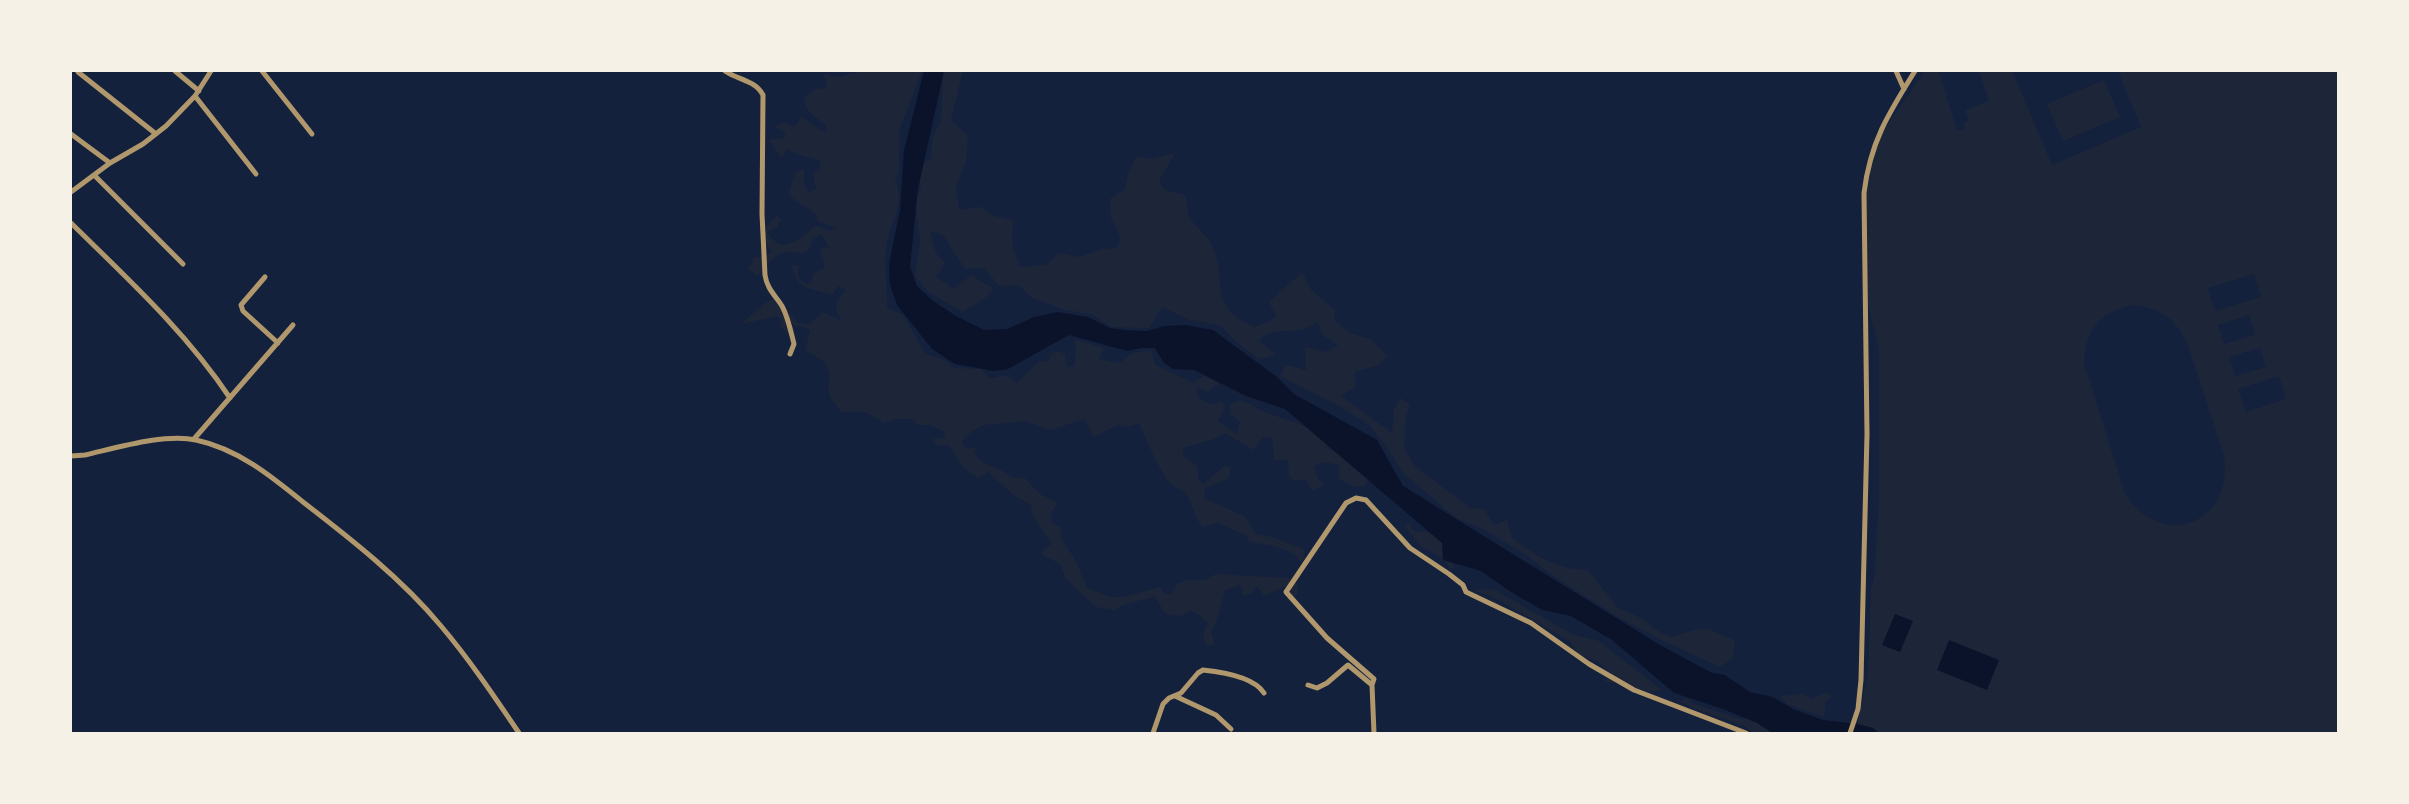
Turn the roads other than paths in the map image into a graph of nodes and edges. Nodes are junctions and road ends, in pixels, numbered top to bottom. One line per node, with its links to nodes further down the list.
1 (175, 71): 9 (street)
2 (211, 71): 9 (street)
3 (262, 71): 13 (street)
4 (725, 71): 23 (street)
5 (1896, 71): 8 (street)
6 (1915, 71): 8 (street)
7 (78, 72): 12 (street)
8 (1904, 89): 36 (street)
9 (199, 91): 10 (street)
10 (195, 96): 12 (street); 15 (street)
11 (71, 134): 14 (street)
12 (156, 134): 14 (street)
13 (312, 134)
14 (110, 163): 16 (street)
15 (256, 174)
16 (94, 175): 17 (street); 19 (street)
17 (71, 192)
18 (71, 223): 24 (street)
19 (183, 264)
20 (265, 277): 22 (street)
21 (293, 325): 22 (street)
22 (278, 343): 24 (street)
23 (790, 354)
24 (230, 398): 25 (street)
25 (194, 439): 26 (street); 32 (street)
26 (71, 456)
27 (1372, 685): 28 (street); 34 (street); 35 (street)
28 (1308, 686)
29 (1264, 693): 30 (street)
30 (1175, 696): 31 (street); 33 (street)
31 (1230, 729)
32 (519, 733)
33 (1153, 733)
34 (1374, 733)
35 (1746, 733)
36 (1850, 733)

